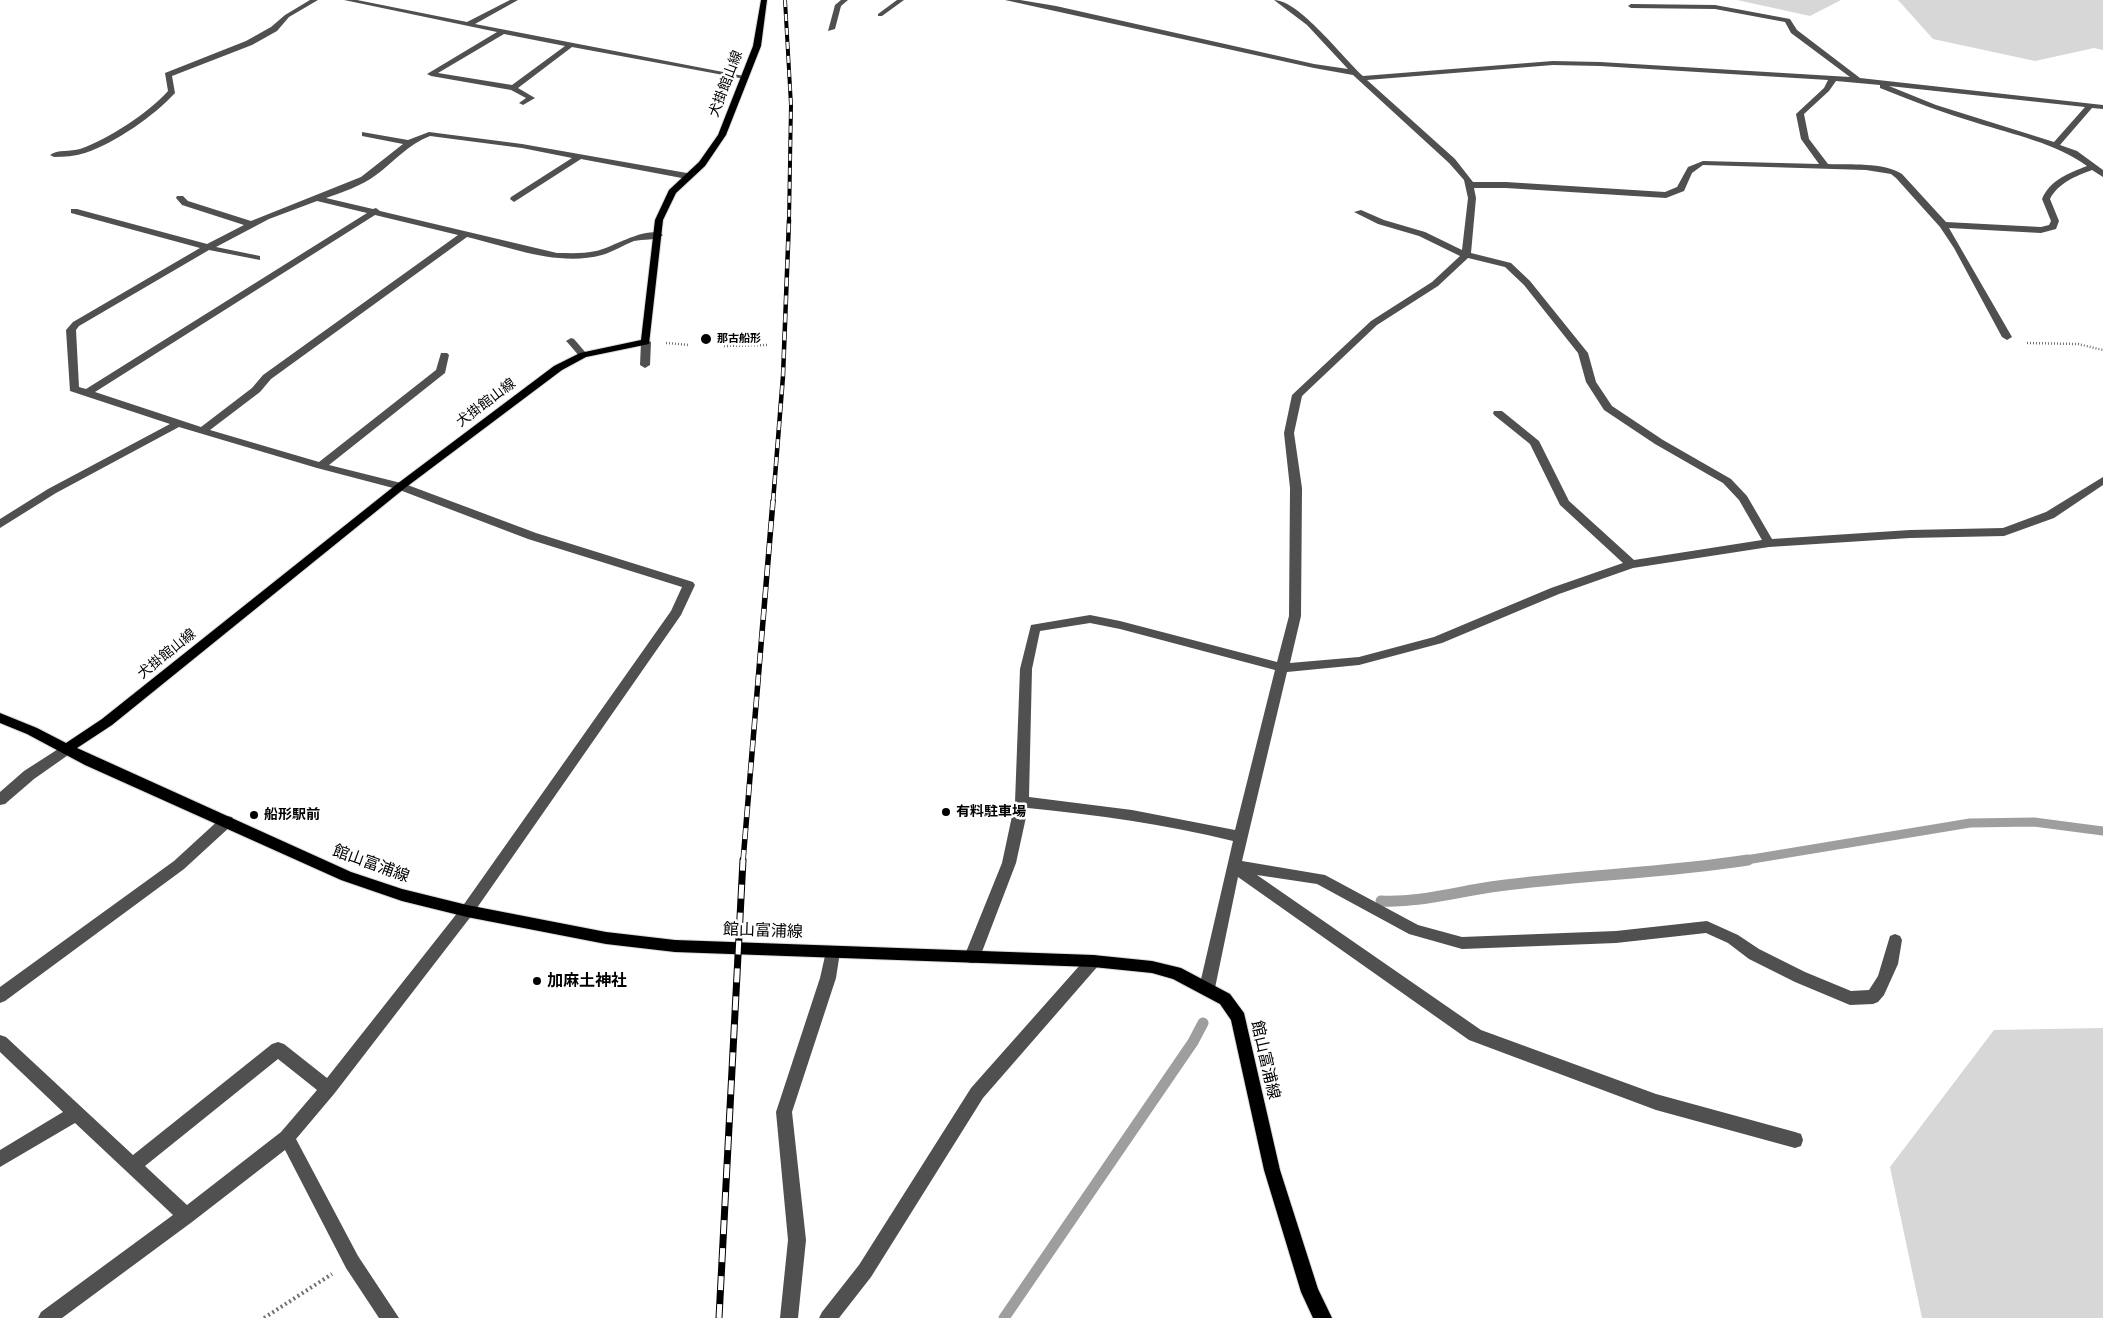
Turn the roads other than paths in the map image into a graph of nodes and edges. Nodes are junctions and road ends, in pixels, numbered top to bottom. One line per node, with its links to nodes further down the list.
1 (315, 0): 27 (street)
2 (347, 0): 11 (street)
3 (515, 0): 11 (street)
4 (764, 0): 16 (main road, 犬掛館山線)
5 (845, 0): 12 (street)
6 (901, 0): 10 (street)
7 (1008, 0): 15 (street)
8 (1277, 0): 15 (street)
9 (1631, 6): 18 (street)
10 (880, 15)
11 (469, 24): 13 (street)
12 (831, 29)
13 (504, 31): 14 (street); 20 (street)
14 (571, 45): 16 (street); 20 (street)
15 (1359, 75): 17 (street); 33 (street)
16 (745, 77): 32 (main road, 犬掛館山線)
17 (1833, 79): 18 (street); 29 (street)
18 (1858, 80): 19 (street)
19 (1874, 82): 22 (street); 26 (street)
20 (513, 88): 21 (street)
21 (523, 103)
22 (2091, 105): 23 (street); 26 (street)
23 (2103, 107)
24 (364, 134): 25 (street)
25 (410, 143): 28 (street); 35 (street)
26 (2054, 146): 30 (street)
27 (54, 155)
28 (580, 156): 32 (street); 36 (street)
29 (1824, 166): 33 (street); 41 (street)
30 (2093, 167): 31 (street); 41 (street)
31 (2103, 174)
32 (687, 176): 43 (main road, 犬掛館山線)
33 (1471, 185): 45 (street)
34 (180, 198): 40 (street)
35 (319, 199): 38 (street); 40 (street)
36 (514, 199)
37 (74, 211): 44 (street)
38 (376, 211): 42 (street); 53 (street)
39 (1358, 212): 45 (street)
40 (251, 224): 44 (street)
41 (1943, 225): 47 (street)
42 (464, 235): 43 (street); 56 (street)
43 (659, 235): 49 (main road, 犬掛館山線)
44 (210, 248): 46 (street); 53 (street)
45 (1466, 255): 61 (street); 63 (street)
46 (257, 258)
47 (2007, 337)
48 (571, 342): 51 (street)
49 (646, 342): 51 (main road, 犬掛館山線); 52 (street)
50 (444, 355): 57 (street)
51 (583, 355): 59 (main road, 犬掛館山線)
52 (645, 365)
53 (87, 393): 55 (street)
54 (1498, 413): 62 (street)
55 (178, 423): 56 (street); 60 (street)
56 (202, 431): 57 (street)
57 (321, 466): 59 (street)
58 (2103, 480): 61 (street)
59 (401, 486): 65 (main road, 犬掛館山線); 71 (street)
60 (0, 524)
61 (1769, 543): 62 (street)
62 (1630, 564): 63 (street)
63 (1283, 668): 67 (street); 69 (street)
64 (0, 718): 65 (main road, 館山富浦線)
65 (66, 749): 66 (street); 68 (main road, 館山富浦線)
66 (0, 800)
67 (1022, 802): 69 (street); 74 (street)
68 (227, 821): 71 (main road, 館山富浦線); 77 (street)
69 (1240, 837): 70 (street)
70 (1233, 865): 72 (street); 76 (street); 82 (street)
71 (467, 911): 73 (main road, 館山富浦線); 79 (street)
72 (1895, 940)
73 (832, 952): 74 (main road, 館山富浦線); 88 (street)
74 (972, 957): 75 (main road, 館山富浦線)
75 (1093, 962): 76 (main road, 館山富浦線); 89 (street)
76 (1207, 988): 90 (main road, 館山富浦線)
77 (0, 996)
78 (0, 1042): 80 (street)
79 (328, 1089): 81 (street); 84 (street)
80 (76, 1113): 83 (street); 84 (street)
81 (287, 1138): 85 (street); 87 (street)
82 (1795, 1140)
83 (0, 1159)
84 (132, 1166): 85 (street)
85 (186, 1216): 86 (street)
86 (47, 1318)
87 (390, 1318)
88 (789, 1318)
89 (828, 1318)
90 (1323, 1318)

